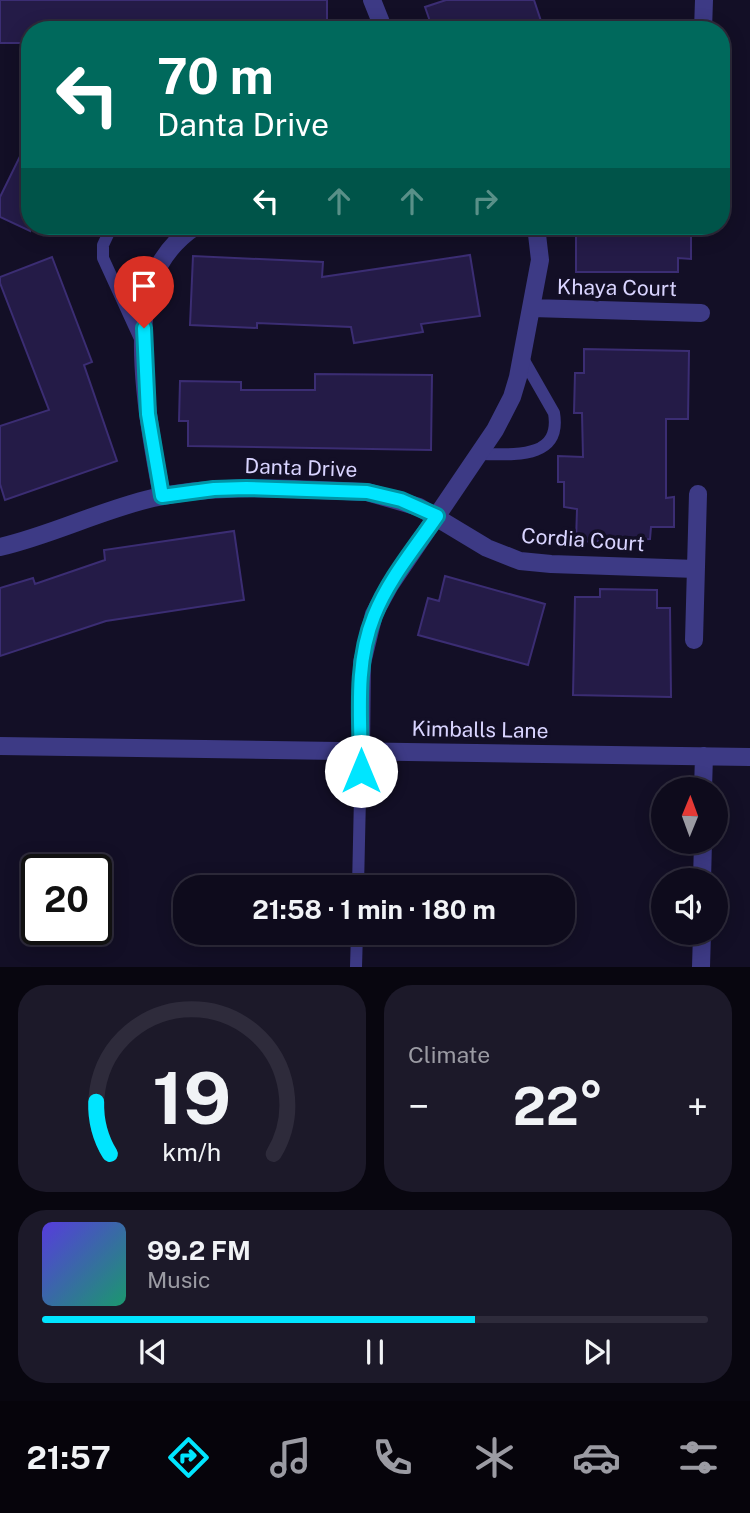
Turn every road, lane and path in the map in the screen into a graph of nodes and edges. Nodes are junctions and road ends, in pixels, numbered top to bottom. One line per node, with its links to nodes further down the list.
1 (372, 0): 3 (street)
2 (704, 0): 4 (street)
3 (380, 21)
4 (703, 21)
5 (108, 235): 10 (lane)
6 (183, 235): 10 (street)
7 (538, 235): 8 (street)
8 (532, 308): 9 (street, Khaya Court); 11 (street)
9 (701, 313)
10 (145, 348): 14 (street)
11 (522, 357): 12 (street); 12 (lane)
12 (479, 454): 15 (street)
13 (698, 494): 17 (street)
14 (162, 496): 15 (street, Danta Drive); 16 (street, Danta Drive)
15 (437, 516): 17 (street, Cordia Court); 20 (street)
16 (0, 547)
17 (696, 569): 18 (street)
18 (694, 640)
19 (0, 746): 20 (street, Kimballs Lane)
20 (361, 751): 21 (street, Kimballs Lane); 24 (lane)
21 (704, 756): 22 (street, Kimballs Lane); 23 (street)
22 (750, 757)
23 (704, 777)
24 (358, 875)
25 (357, 945): 27 (lane)
26 (702, 945): 28 (street)
27 (356, 967)
28 (701, 967)

